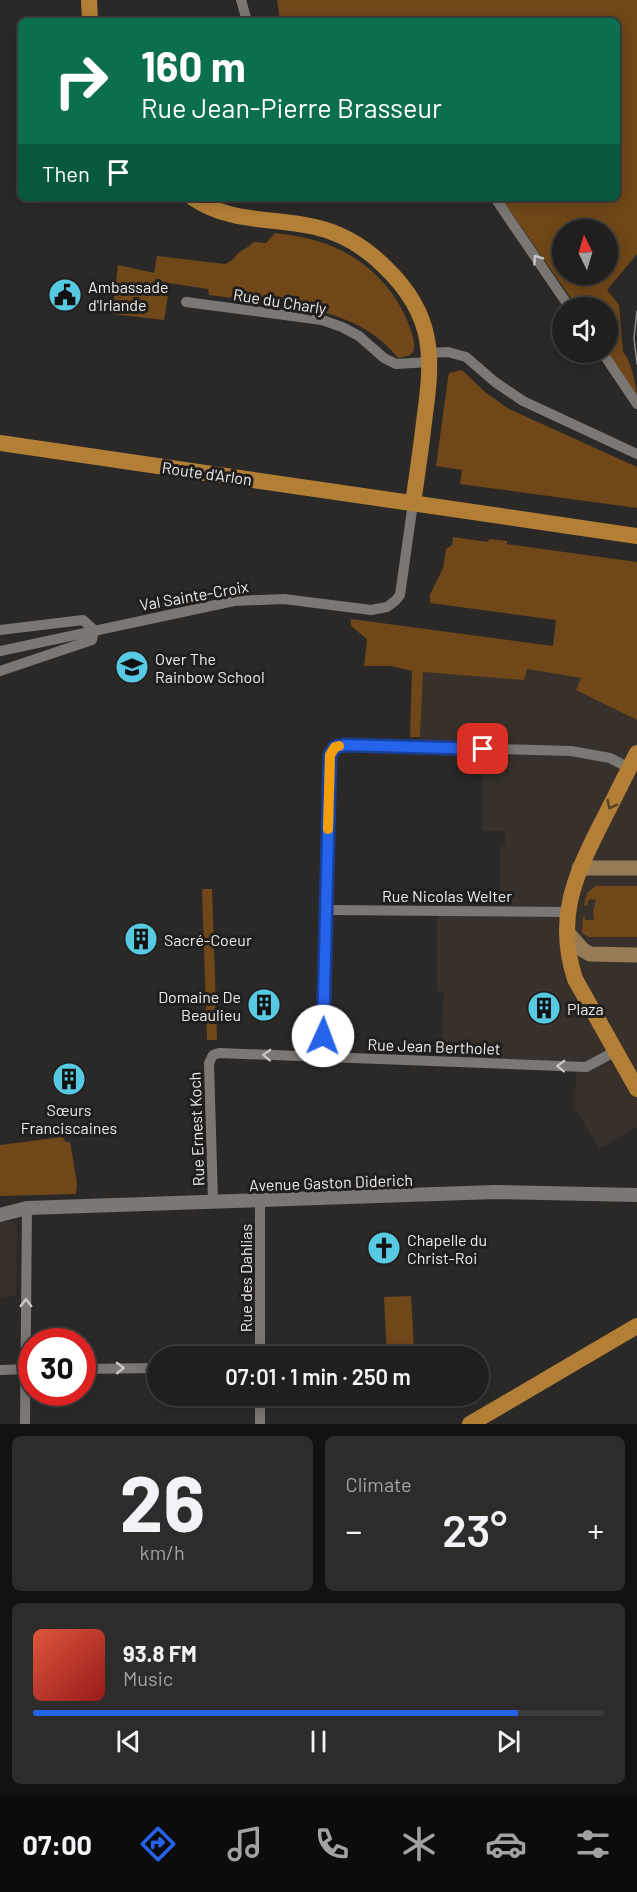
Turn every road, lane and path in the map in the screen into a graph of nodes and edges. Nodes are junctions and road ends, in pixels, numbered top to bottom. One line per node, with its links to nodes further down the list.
1 (89, 0): 3 (main road)
2 (241, 0): 4 (street)
3 (90, 18)
4 (246, 18)
5 (198, 201): 9 (main road)
6 (497, 201): 7 (street, one-way to 6)
7 (562, 297)
8 (186, 302): 9 (street, Rue du Charly)
9 (430, 357): 13 (street, Rue du Charly); 14 (main road)
10 (609, 363): 11 (street)
11 (637, 404)
12 (0, 443): 14 (main road, Route d'Arlon)
13 (637, 454)
14 (413, 503): 15 (main road, Route d'Arlon); 17 (street, Val Sainte-Croix)
15 (637, 536)
16 (0, 630): 17 (street, Val Sainte-Croix)
17 (94, 630): 18 (street, Val Sainte-Croix); 19 (street, Val Sainte-Croix)
18 (0, 651)
19 (0, 670)
20 (637, 753): 21 (main road)
21 (629, 768): 22 (main road, one-way to 22); 24 (street)
22 (579, 868): 23 (main road); 25 (main road)
23 (637, 868)
24 (326, 910): 25 (street, Rue Nicolas Welter); 30 (street)
25 (567, 912): 26 (main road)
26 (567, 932): 27 (main road); 28 (main road)
27 (637, 955)
28 (615, 1051): 30 (street, Rue Jean Bertholet, one-way to 30); 31 (main road)
29 (213, 1055): 30 (street, Rue Jean Bertholet, one-way to 29); 34 (street, Rue Ernest Koch)
30 (322, 1057)
31 (637, 1089)
32 (637, 1195): 33 (street, Avenue Gaston Diderich)
33 (260, 1201): 34 (street, Avenue Gaston Diderich); 40 (street, Rue des Dahlias)
34 (213, 1202): 36 (street, Avenue Gaston Diderich)
35 (0, 1204): 36 (street, Avenue Gaston Diderich)
36 (27, 1208): 37 (street, Avenue Gaston Diderich); 39 (street, one-way to 36)
37 (0, 1215)
38 (637, 1326): 47 (main road)
39 (28, 1328)
40 (260, 1346)
41 (147, 1368): 42 (street, one-way to 41)
42 (96, 1369)
43 (0, 1370): 44 (street)
44 (18, 1370)
45 (26, 1406): 48 (street)
46 (260, 1406): 49 (street)
47 (488, 1419): 50 (main road)
48 (25, 1424)
49 (260, 1424)
50 (470, 1424)

